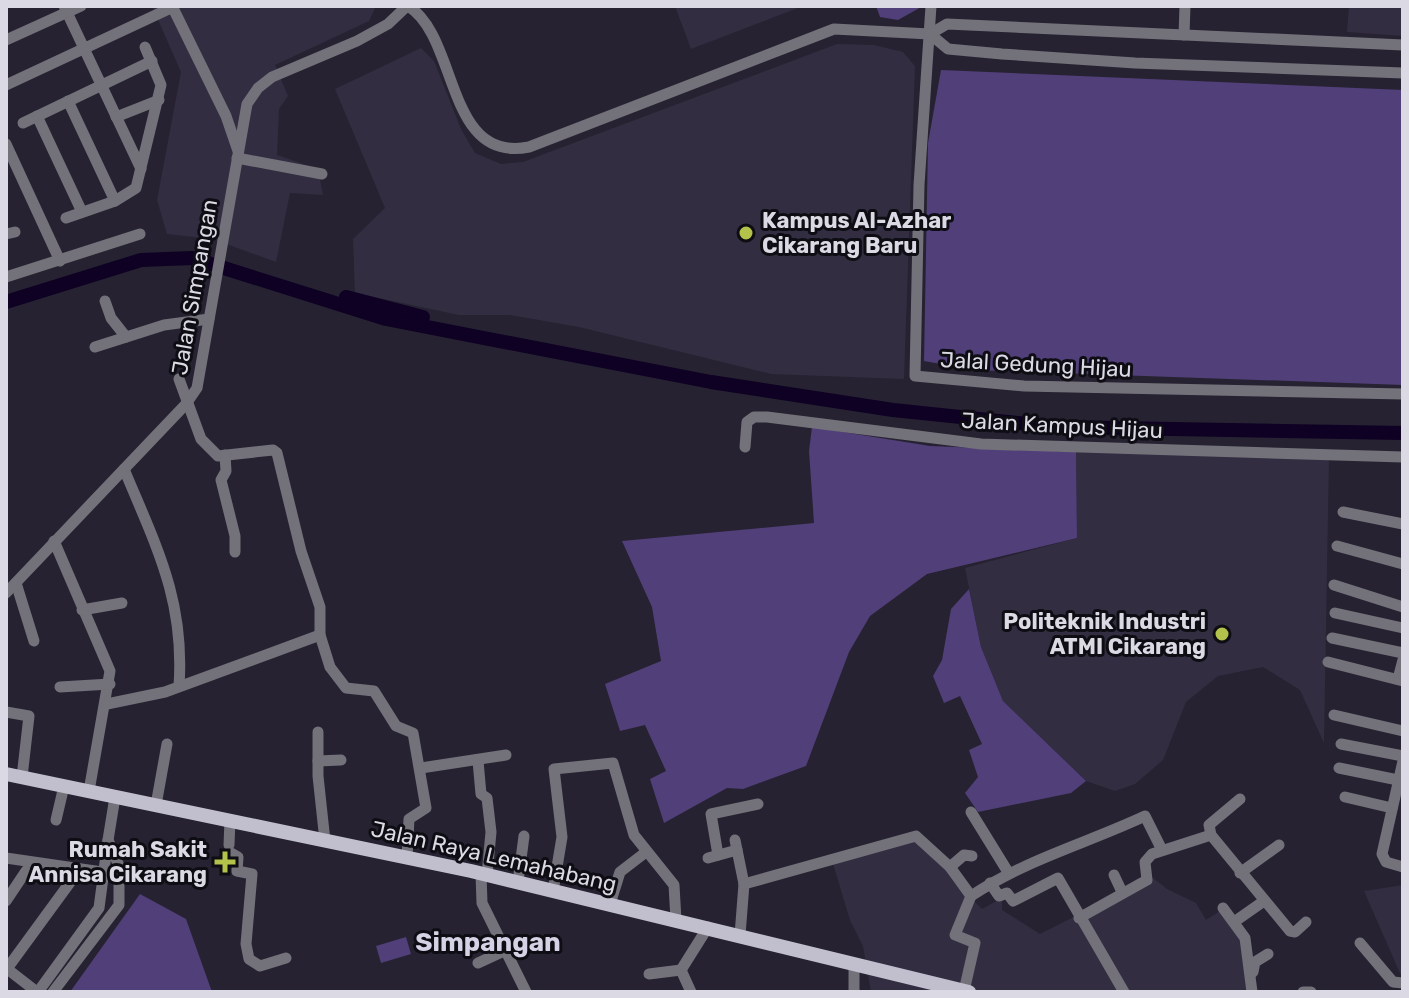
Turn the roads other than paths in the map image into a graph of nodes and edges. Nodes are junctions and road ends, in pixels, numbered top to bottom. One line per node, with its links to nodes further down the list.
1 (81, 6): 6 (street)
2 (172, 6): 12 (street); 23 (street)
3 (407, 6): 7 (street); 23 (street, Jalan Simpangan)
4 (931, 6): 7 (street)
5 (1185, 6): 8 (street)
6 (65, 9): 9 (street); 12 (street)
7 (930, 34): 8 (street); 14 (street); 37 (street, Jalal Gedung Hijau)
8 (1184, 35): 10 (street)
9 (6, 40)
10 (1403, 45)
11 (145, 47): 13 (street)
12 (84, 49): 15 (street); 16 (street)
13 (152, 61): 16 (street); 17 (street)
14 (1403, 73)
15 (6, 85)
16 (101, 85): 18 (street); 20 (street)
17 (159, 100): 20 (street); 24 (street)
18 (68, 101): 19 (street); 26 (street)
19 (37, 116): 21 (street); 27 (street)
20 (116, 117): 24 (street)
21 (23, 123)
22 (6, 144): 30 (street)
23 (237, 155): 25 (street); 33 (street, Jalan Simpangan)
24 (141, 169): 26 (street)
25 (322, 174)
26 (115, 201): 27 (street)
27 (82, 212): 28 (street)
28 (66, 218)
29 (140, 234): 30 (street)
30 (60, 261): 31 (street)
31 (6, 277)
32 (105, 301): 34 (street)
33 (209, 319): 34 (street); 38 (street, Jalan Simpangan)
34 (126, 337): 35 (street)
35 (95, 347)
36 (179, 379): 38 (street)
37 (1403, 394)
38 (186, 404): 40 (street); 42 (street, Jalan Simpangan)
39 (745, 447): 41 (street, Jalan Kampus Hijau)
40 (225, 455): 47 (street); 57 (street)
41 (1403, 457)
42 (124, 469): 45 (street, Jalan Simpangan); 65 (street)
43 (1343, 512): 44 (street)
44 (1403, 524)
45 (54, 541): 49 (street, Jalan Simpangan); 54 (street)
46 (1337, 546): 48 (street)
47 (235, 552)
48 (1403, 564)
49 (16, 583): 51 (street, Jalan Simpangan); 59 (street)
50 (1334, 585): 53 (street)
51 (6, 593)
52 (122, 603): 54 (street)
53 (1403, 607)
54 (82, 610): 64 (street)
55 (1335, 613): 56 (street)
56 (1403, 628)
57 (320, 635): 65 (street); 79 (street)
58 (1332, 638): 60 (street)
59 (34, 641)
60 (1403, 653)
61 (1403, 660): 63 (street)
62 (1328, 662): 63 (street)
63 (1400, 680)
64 (110, 684): 66 (street); 67 (street)
65 (179, 686): 67 (street)
66 (60, 687)
67 (107, 704): 85 (street)
68 (6, 712): 82 (street)
69 (1334, 715): 70 (street)
70 (1403, 731)
71 (318, 732): 77 (street)
72 (167, 744): 90 (street)
73 (1341, 744): 75 (street)
74 (506, 755): 78 (street)
75 (1403, 758): 83 (street)
76 (341, 760): 77 (street)
77 (318, 761): 98 (street)
78 (478, 761): 79 (street); 111 (street)
79 (421, 768): 104 (street)
80 (1339, 768): 83 (street)
81 (6, 774): 82 (main road, Jalan Raya Lemahabang)
82 (22, 777): 84 (main road, Jalan Raya Lemahabang)
83 (1398, 780): 91 (street)
84 (64, 786): 85 (main road, Jalan Raya Lemahabang); 93 (street)
85 (89, 791): 86 (main road, Jalan Raya Lemahabang)
86 (115, 797): 90 (main road, Jalan Raya Lemahabang); 97 (street)
87 (1345, 797): 91 (street)
88 (1240, 799): 95 (street)
89 (758, 804): 116 (street)
90 (156, 805): 94 (main road, Jalan Raya Lemahabang)
91 (1392, 808): 106 (street)
92 (971, 812): 109 (street)
93 (56, 820)
94 (230, 820): 98 (main road, Jalan Raya Lemahabang); 133 (street)
95 (1211, 835): 100 (street); 110 (street)
96 (524, 836): 114 (street)
97 (108, 840): 108 (street); 140 (street)
98 (325, 841): 104 (main road, Jalan Raya Lemahabang)
99 (1279, 845): 110 (street)
100 (1162, 850): 109 (street); 118 (street)
101 (646, 852): 117 (street); 122 (street); 125 (street)
102 (972, 856): 105 (street)
103 (6, 858): 108 (street)
104 (407, 858): 111 (main road, Jalan Raya Lemahabang)
105 (950, 867): 116 (street); 119 (street)
106 (1403, 867)
107 (26, 871): 120 (street)
108 (102, 872): 140 (street)
109 (1008, 872): 115 (street)
110 (1240, 873): 121 (street)
111 (484, 874): 114 (main road, Jalan Raya Lemahabang); 131 (street)
112 (1114, 875): 118 (street)
113 (74, 877): 136 (street)
114 (518, 882): 117 (main road, Jalan Raya Lemahabang)
115 (990, 883): 119 (street); 124 (street)
116 (744, 884): 129 (street)
117 (553, 891): 122 (main road, Jalan Raya Lemahabang)
118 (1122, 892): 124 (street)
119 (971, 896): 141 (street)
120 (6, 901)
121 (1264, 901): 126 (street); 127 (street)
122 (610, 904): 125 (main road, Jalan Raya Lemahabang)
123 (1223, 908): 126 (street)
124 (1079, 918): 145 (street)
125 (676, 920): 128 (main road, Jalan Raya Lemahabang)
126 (1234, 922): 146 (street)
127 (1306, 922)
128 (708, 927): 129 (main road, Jalan Raya Lemahabang); 137 (street)
129 (740, 935): 135 (main road, Jalan Raya Lemahabang)
130 (1360, 943): 139 (street)
131 (504, 951): 134 (street); 142 (street)
132 (1268, 954): 146 (street)
133 (286, 958)
134 (478, 963)
135 (854, 963): 141 (main road, Jalan Raya Lemahabang); 144 (street)
136 (6, 969): 140 (street)
137 (681, 970): 138 (street); 143 (street)
138 (649, 974)
139 (1403, 983)
140 (41, 990)
141 (966, 991)
142 (526, 992)
143 (691, 992)
144 (854, 992)
145 (1124, 992)
146 (1254, 992)
147 (1303, 992): 148 (street)
148 (1311, 992)

